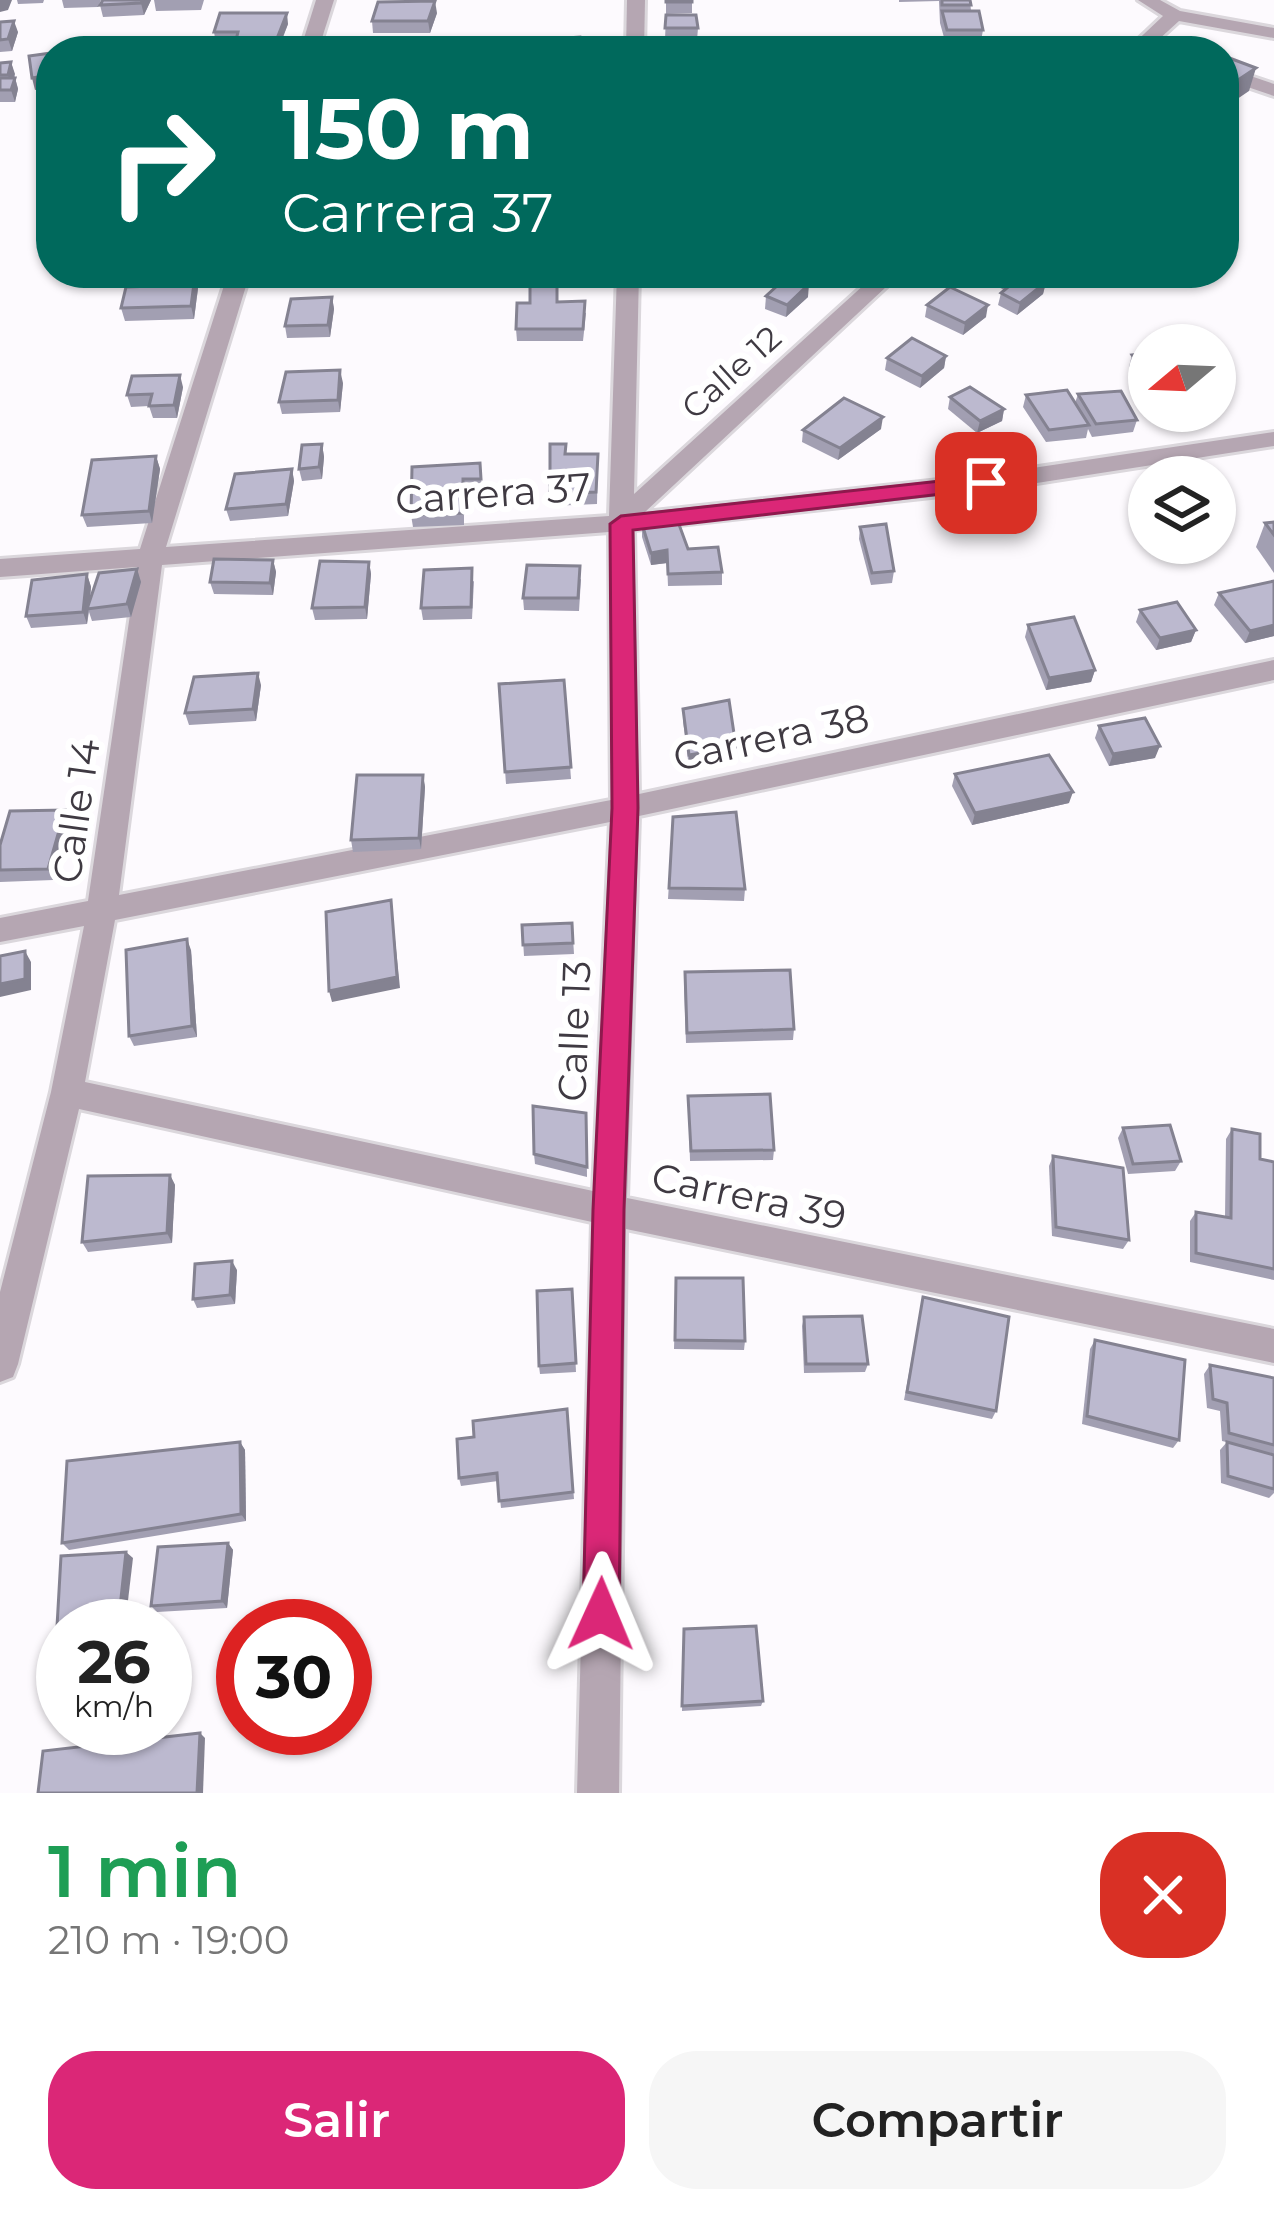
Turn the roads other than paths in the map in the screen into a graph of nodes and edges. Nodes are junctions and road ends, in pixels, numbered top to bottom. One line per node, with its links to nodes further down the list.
1 (325, 0): 6 (street)
2 (636, 0): 7 (street)
3 (1147, 0): 4 (street)
4 (1175, 15): 5 (street); 8 (street)
5 (1274, 33)
6 (314, 36)
7 (635, 36)
8 (1152, 36)
9 (1239, 78): 10 (street)
10 (1274, 90)
11 (234, 288): 16 (street, Calle 14)
12 (628, 288): 15 (street, Calle 13)
13 (873, 288): 15 (street, Calle 12)
14 (1274, 439): 15 (street, Carrera 37)
15 (621, 524): 16 (street, Carrera 37); 19 (street, Calle 13)
16 (151, 555): 17 (street, Carrera 37); 20 (street, Calle 14)
17 (0, 568)
18 (1274, 670): 19 (street, Carrera 38)
19 (625, 808): 20 (street, Carrera 38); 23 (street, Calle 13)
20 (102, 909): 21 (street, Carrera 38); 22 (street, Calle 14)
21 (0, 930)
22 (67, 1092): 23 (street, Carrera 39); 25 (street, Calle 14)
23 (609, 1210): 24 (street, Carrera 39); 26 (street, Calle 13)
24 (1274, 1346)
25 (0, 1364)
26 (598, 1793)

